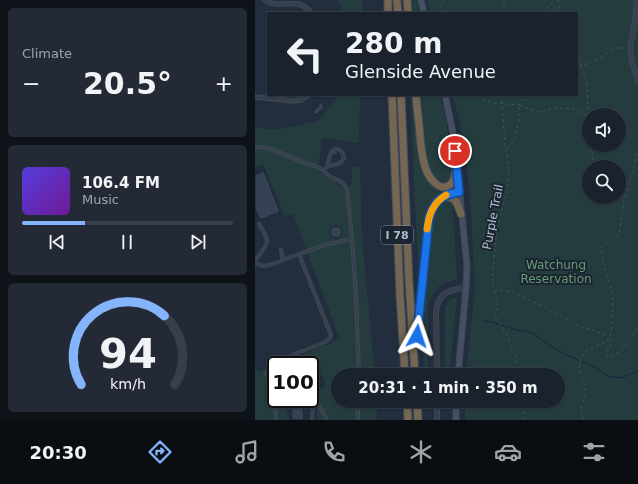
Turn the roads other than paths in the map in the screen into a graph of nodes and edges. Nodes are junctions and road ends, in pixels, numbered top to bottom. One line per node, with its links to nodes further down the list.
1 (265, 0): 7 (street)
2 (388, 0): 8 (highway)
3 (397, 0): 9 (highway)
4 (407, 0): 10 (highway)
5 (421, 0): 11 (main road)
6 (637, 0): 12 (street)
7 (310, 12)
8 (388, 12)
9 (398, 12)
10 (408, 12)
11 (424, 12)
12 (638, 81)
13 (307, 96): 18 (street)
14 (392, 96): 36 (highway, I 78)
15 (401, 96): 37 (highway, I 78)
16 (416, 96): 23 (highway)
17 (445, 96): 20 (main road)
18 (255, 97)
19 (255, 147): 22 (lane)
20 (456, 164): 23 (highway); 24 (main road)
21 (327, 166): 21 (lane); 22 (lane)
22 (324, 170): 28 (lane)
23 (444, 187): 24 (highway)
24 (459, 190): 25 (highway); 26 (main road)
25 (444, 196): 26 (highway); 38 (highway)
26 (461, 214): 33 (main road)
27 (259, 224): 32 (lane)
28 (352, 239): 30 (lane); 35 (lane)
29 (281, 250): 31 (lane)
30 (299, 254): 31 (lane); 34 (lane)
31 (283, 260): 32 (lane)
32 (255, 262)
33 (466, 288): 39 (street); 40 (main road)
34 (296, 354): 48 (lane)
35 (359, 368)
36 (405, 368)
37 (415, 368)
38 (416, 368)
39 (437, 368)
40 (458, 368)
41 (319, 405): 50 (lane)
42 (313, 408): 49 (lane)
43 (359, 408): 51 (lane)
44 (407, 408): 52 (highway)
45 (417, 408): 53 (highway)
46 (437, 408): 54 (street)
47 (456, 408): 55 (main road)
48 (275, 420)
49 (312, 420)
50 (327, 420)
51 (358, 420)
52 (408, 420)
53 (418, 420)
54 (437, 420)
55 (456, 420)

